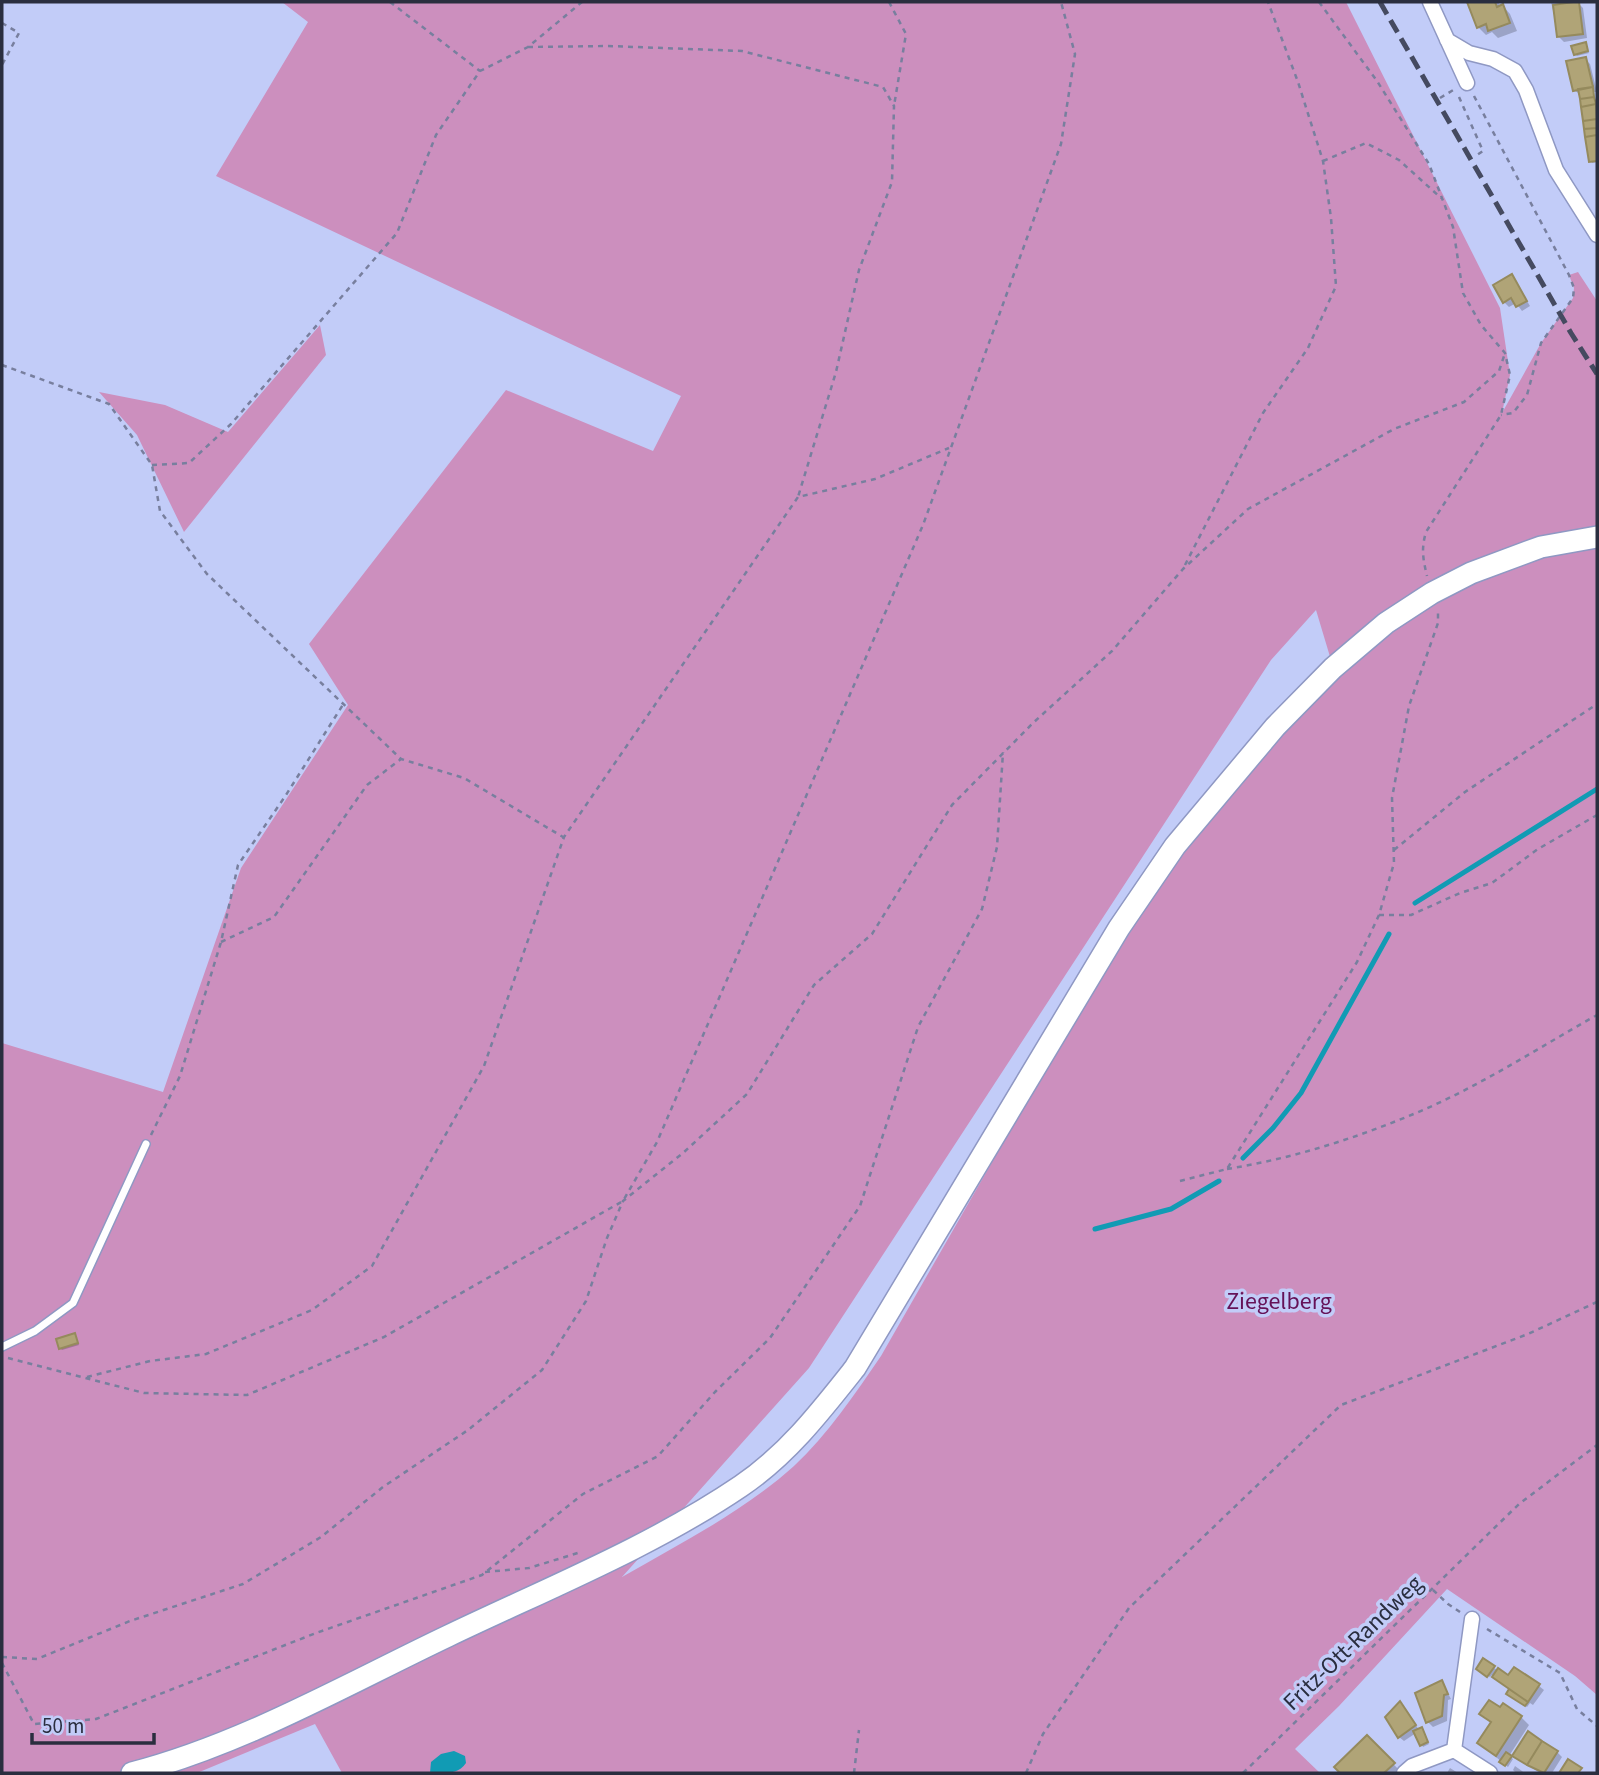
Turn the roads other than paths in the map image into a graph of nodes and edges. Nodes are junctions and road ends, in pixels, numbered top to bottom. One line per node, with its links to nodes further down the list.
1 (1430, 2): 2 (street)
2 (1447, 40): 3 (street); 4 (street)
3 (1458, 88)
4 (1597, 235)
5 (1597, 537): 10 (street)
6 (146, 1144): 7 (lane)
7 (2, 1347)
8 (1472, 1619): 9 (street)
9 (1454, 1750): 11 (street); 12 (street)
10 (132, 1773)
11 (1404, 1773)
12 (1490, 1773)

